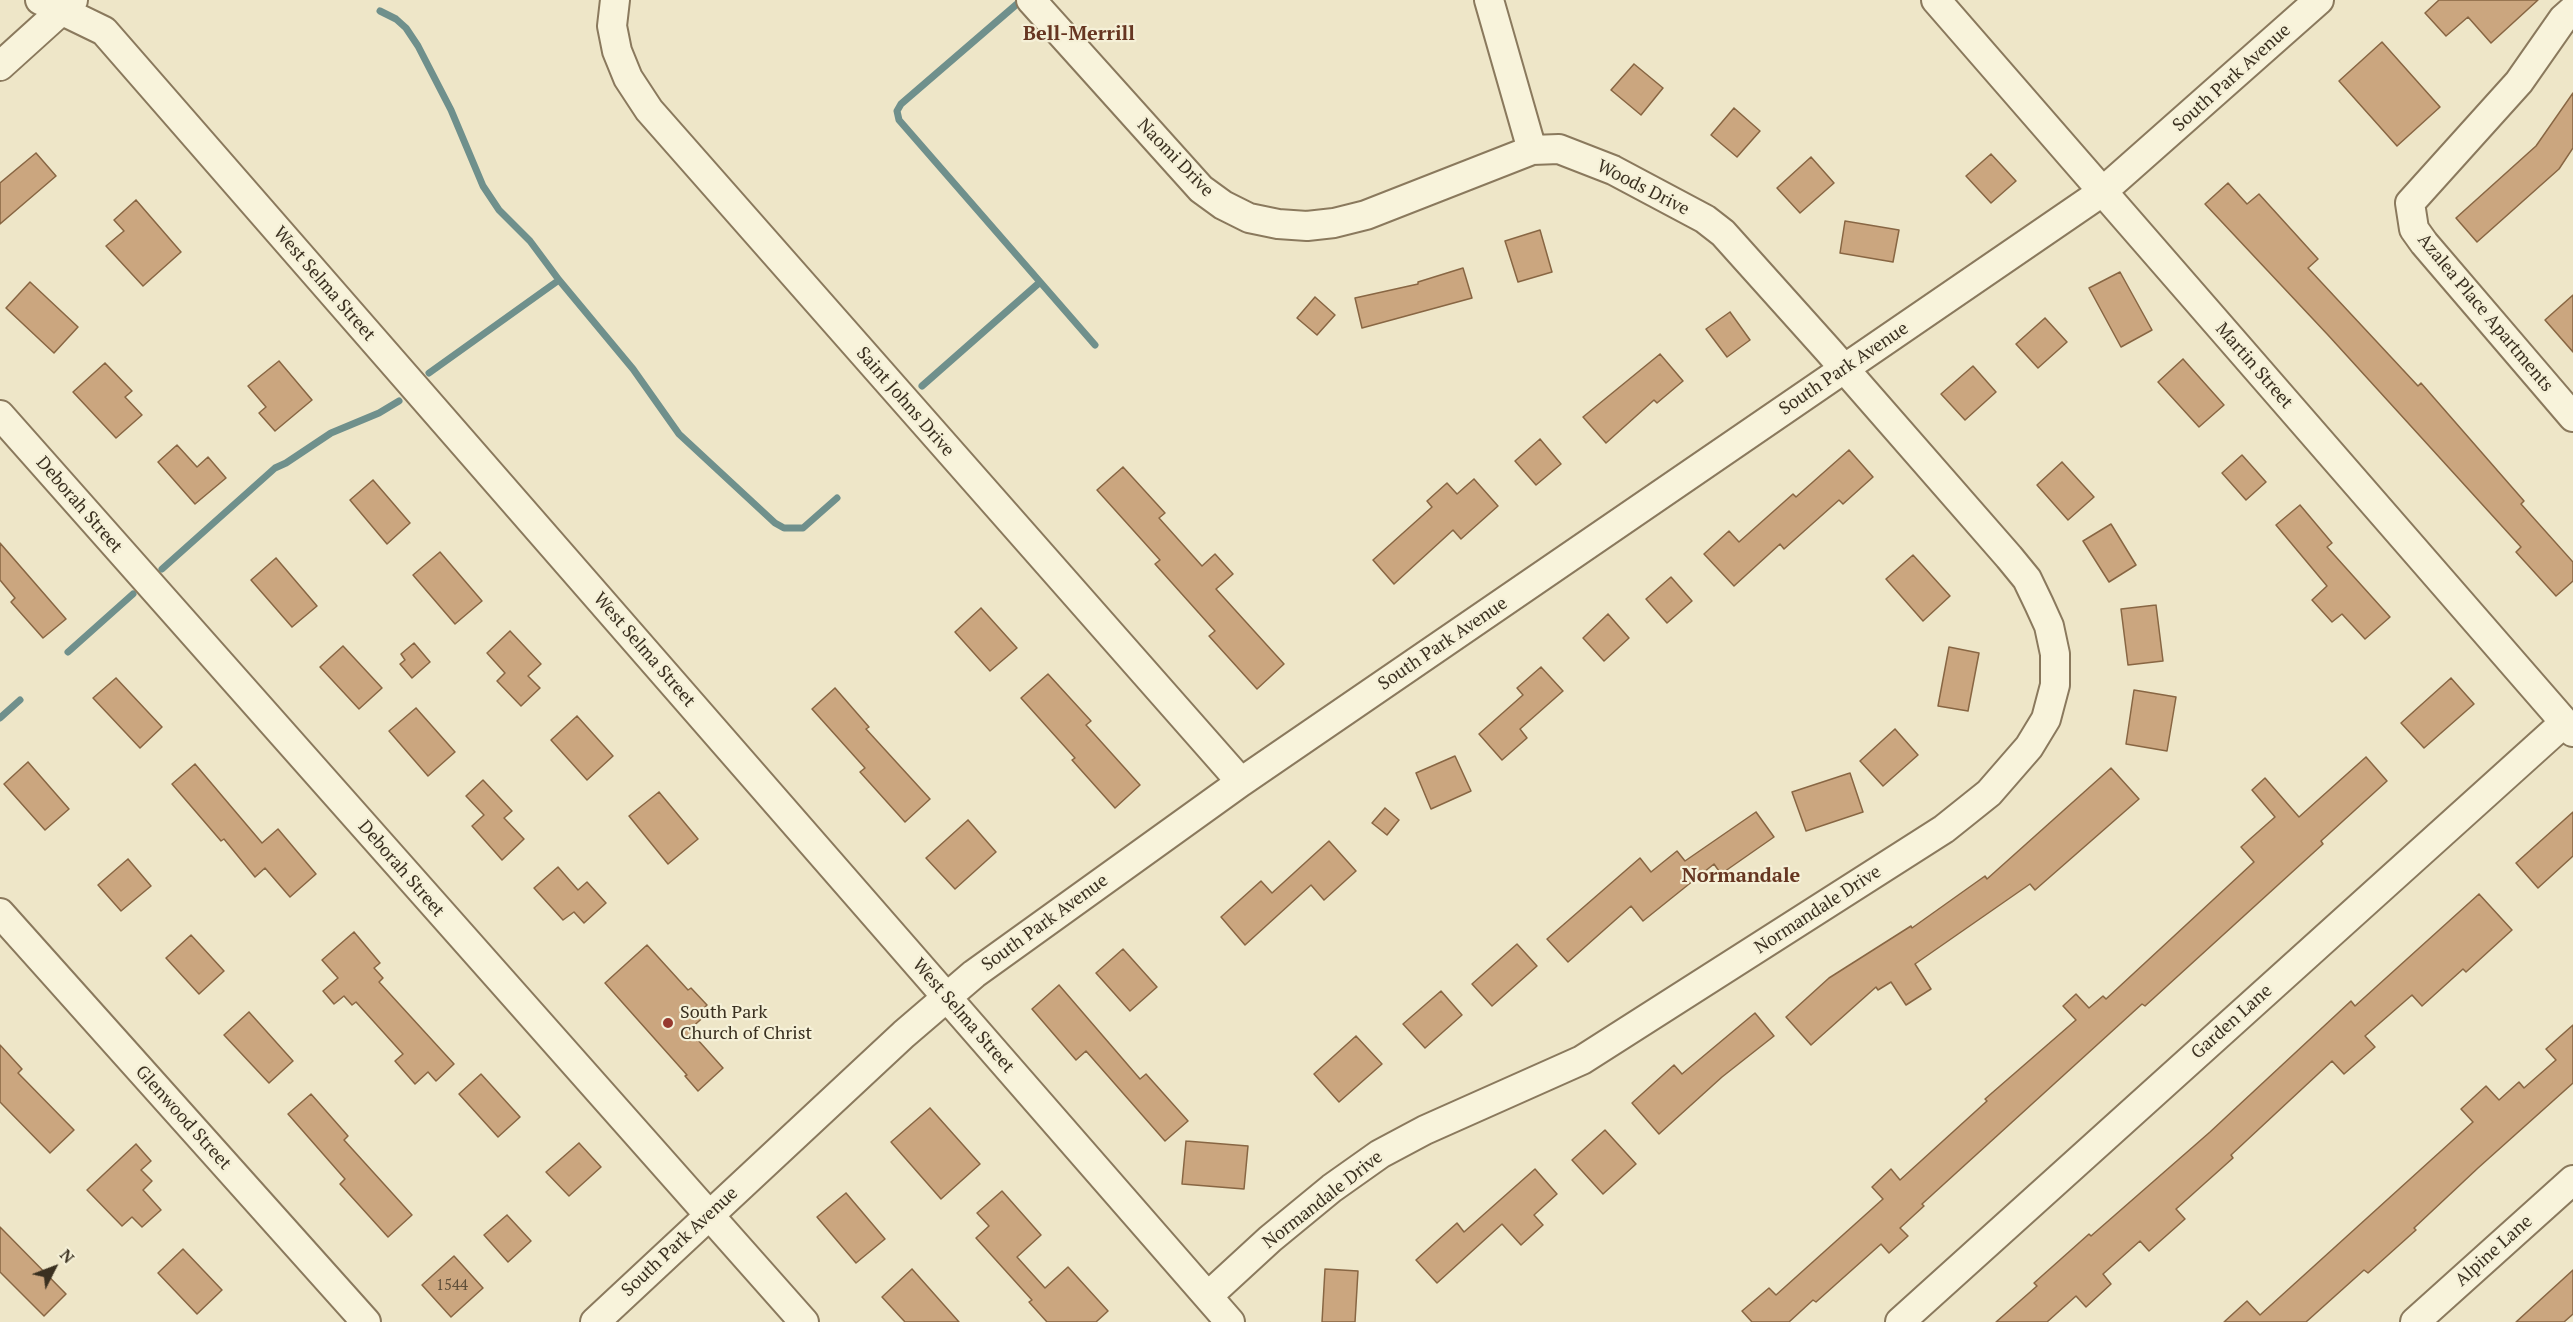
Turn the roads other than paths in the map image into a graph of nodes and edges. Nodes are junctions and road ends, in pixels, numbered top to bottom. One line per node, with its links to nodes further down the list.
1 (615, 0): 15 (street, Saint Johns Drive)
2 (1031, 0): 9 (street, Naomi Drive)
3 (1489, 0): 9 (street)
4 (2319, 0): 10 (street, South Park Avenue)
5 (58, 3): 8 (street); 17 (street, West Selma Street)
6 (1950, 5): 10 (street, Martin Street)
7 (2573, 10): 13 (street, Azalea Place Apartments)
8 (0, 66)
9 (1532, 150): 11 (street, Woods Drive)
10 (2102, 192): 11 (street, South Park Avenue); 14 (street, Martin Street)
11 (1845, 369): 15 (street, South Park Avenue); 20 (street, Normandale Drive)
12 (0, 415): 19 (street, Deborah Street)
13 (2573, 417)
14 (2569, 727): 25 (street, Garden Lane)
15 (1241, 782): 17 (street, South Park Avenue)
16 (0, 913): 21 (street, Glenwood Street)
17 (946, 997): 19 (street, South Park Avenue); 20 (street, West Selma Street)
18 (2573, 1180): 26 (street, Alpine Lane)
19 (708, 1214): 22 (street, South Park Avenue); 23 (street, Deborah Street)
20 (1208, 1296): 24 (street, West Selma Street)
21 (366, 1322)
22 (595, 1322)
23 (804, 1322)
24 (1230, 1322)
25 (1900, 1322)
26 (2415, 1322)

